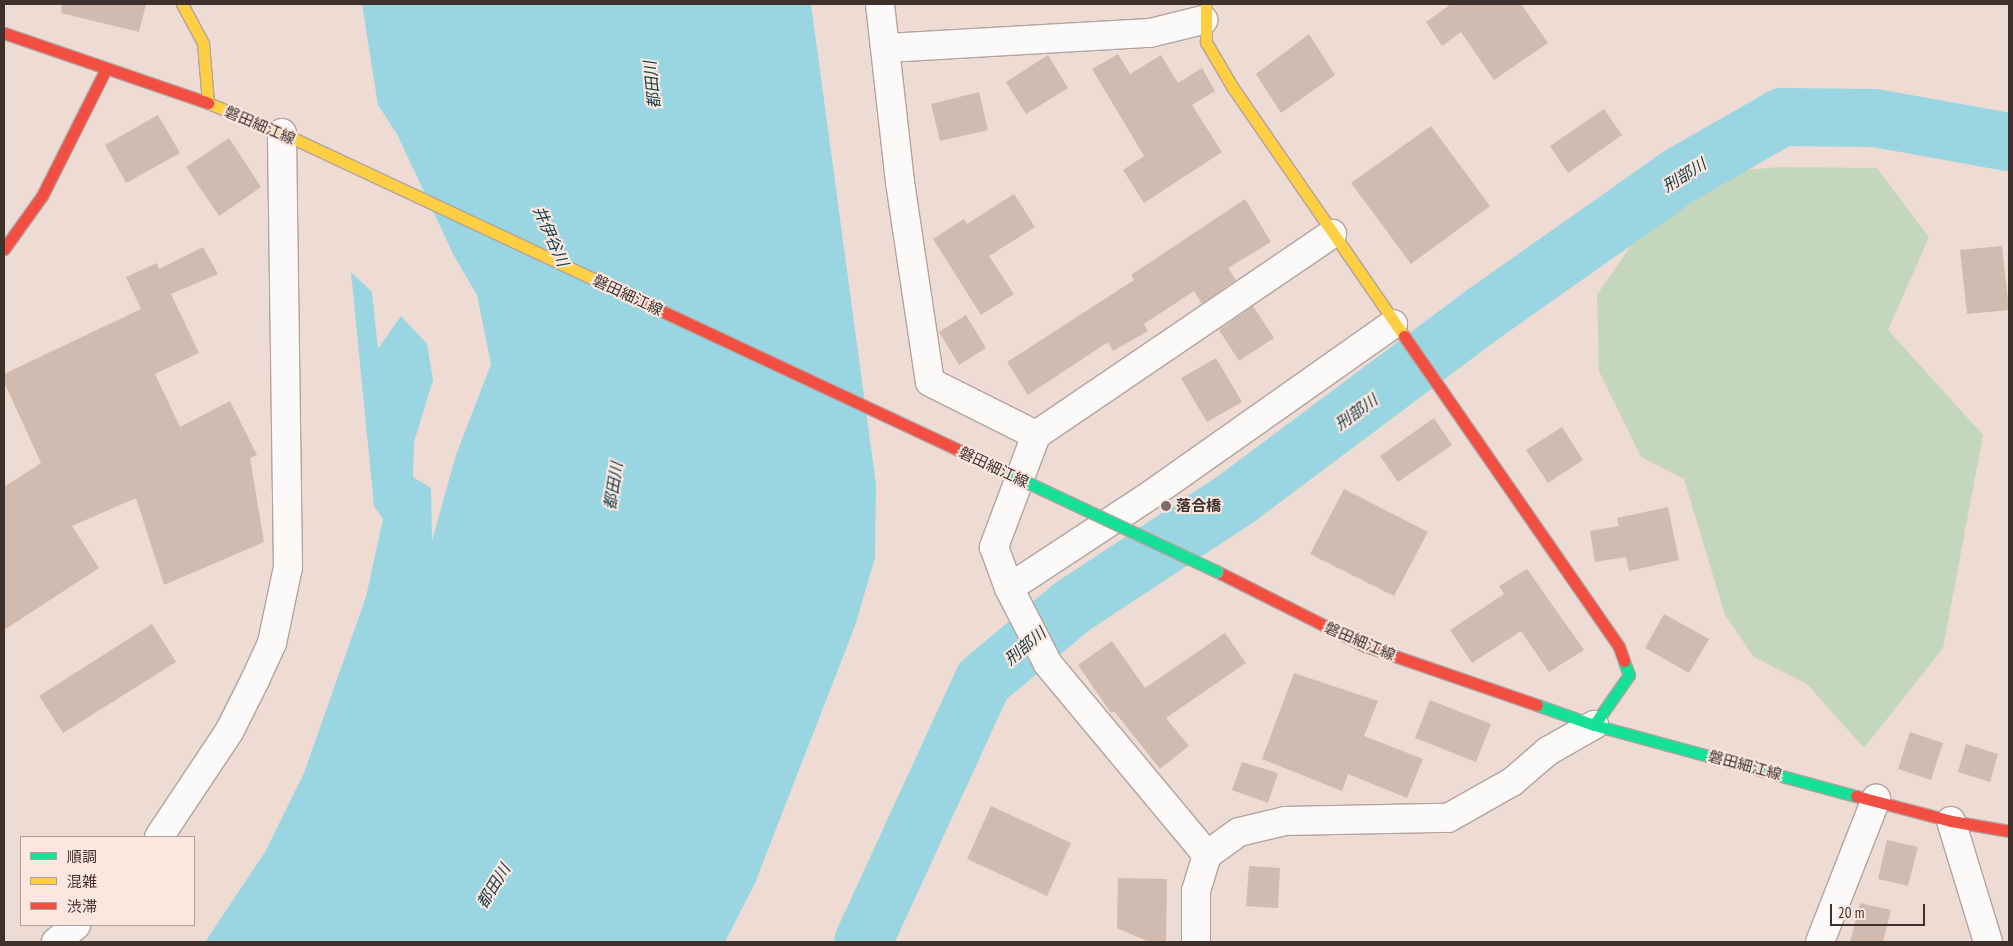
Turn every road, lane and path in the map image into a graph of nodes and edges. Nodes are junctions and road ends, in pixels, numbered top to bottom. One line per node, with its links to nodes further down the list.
1 (182, 4): 8 (main road)
2 (880, 4): 6 (street)
3 (1173, 4): 4 (street)
4 (1204, 12): 6 (street); 10 (main road)
5 (4, 33): 7 (main road, 磐田細江線)
6 (887, 48): 13 (street)
7 (106, 69): 8 (main road, 磐田細江線); 11 (main road)
8 (208, 102): 9 (main road, 磐田細江線)
9 (293, 138): 15 (main road, 磐田細江線, bridge); 19 (street)
10 (1332, 234): 12 (main road); 13 (street)
11 (4, 249)
12 (1393, 324): 14 (street); 15 (main road)
13 (1036, 435): 14 (street)
14 (1012, 595): 20 (street)
15 (1594, 725): 16 (main road, 磐田細江線); 20 (street)
16 (1876, 799): 17 (main road, 磐田細江線); 24 (street)
17 (1951, 821): 18 (main road, 磐田細江線); 25 (street)
18 (2008, 828)
19 (160, 836)
20 (1207, 855): 23 (street)
21 (75, 926): 22 (street)
22 (56, 942)
23 (1196, 942)
24 (1820, 942)
25 (1988, 942)

